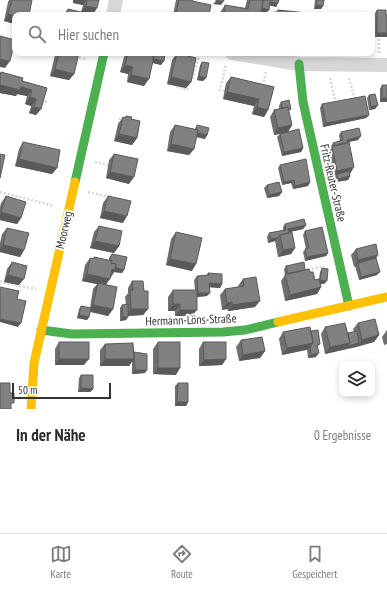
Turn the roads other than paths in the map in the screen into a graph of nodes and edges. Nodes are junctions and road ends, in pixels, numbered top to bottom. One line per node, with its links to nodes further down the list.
1 (116, 0): 2 (street)
2 (114, 12)
3 (103, 56): 9 (street, Moorweg)
4 (229, 57): 5 (street)
5 (299, 64): 6 (street); 8 (street, Fritz-Reuter-Straße)
6 (383, 65)
7 (387, 297): 8 (street, Hermann-Löns-Straße)
8 (349, 306): 9 (street, Hermann-Löns-Straße)
9 (41, 330): 10 (street, Moorweg)
10 (31, 409)

